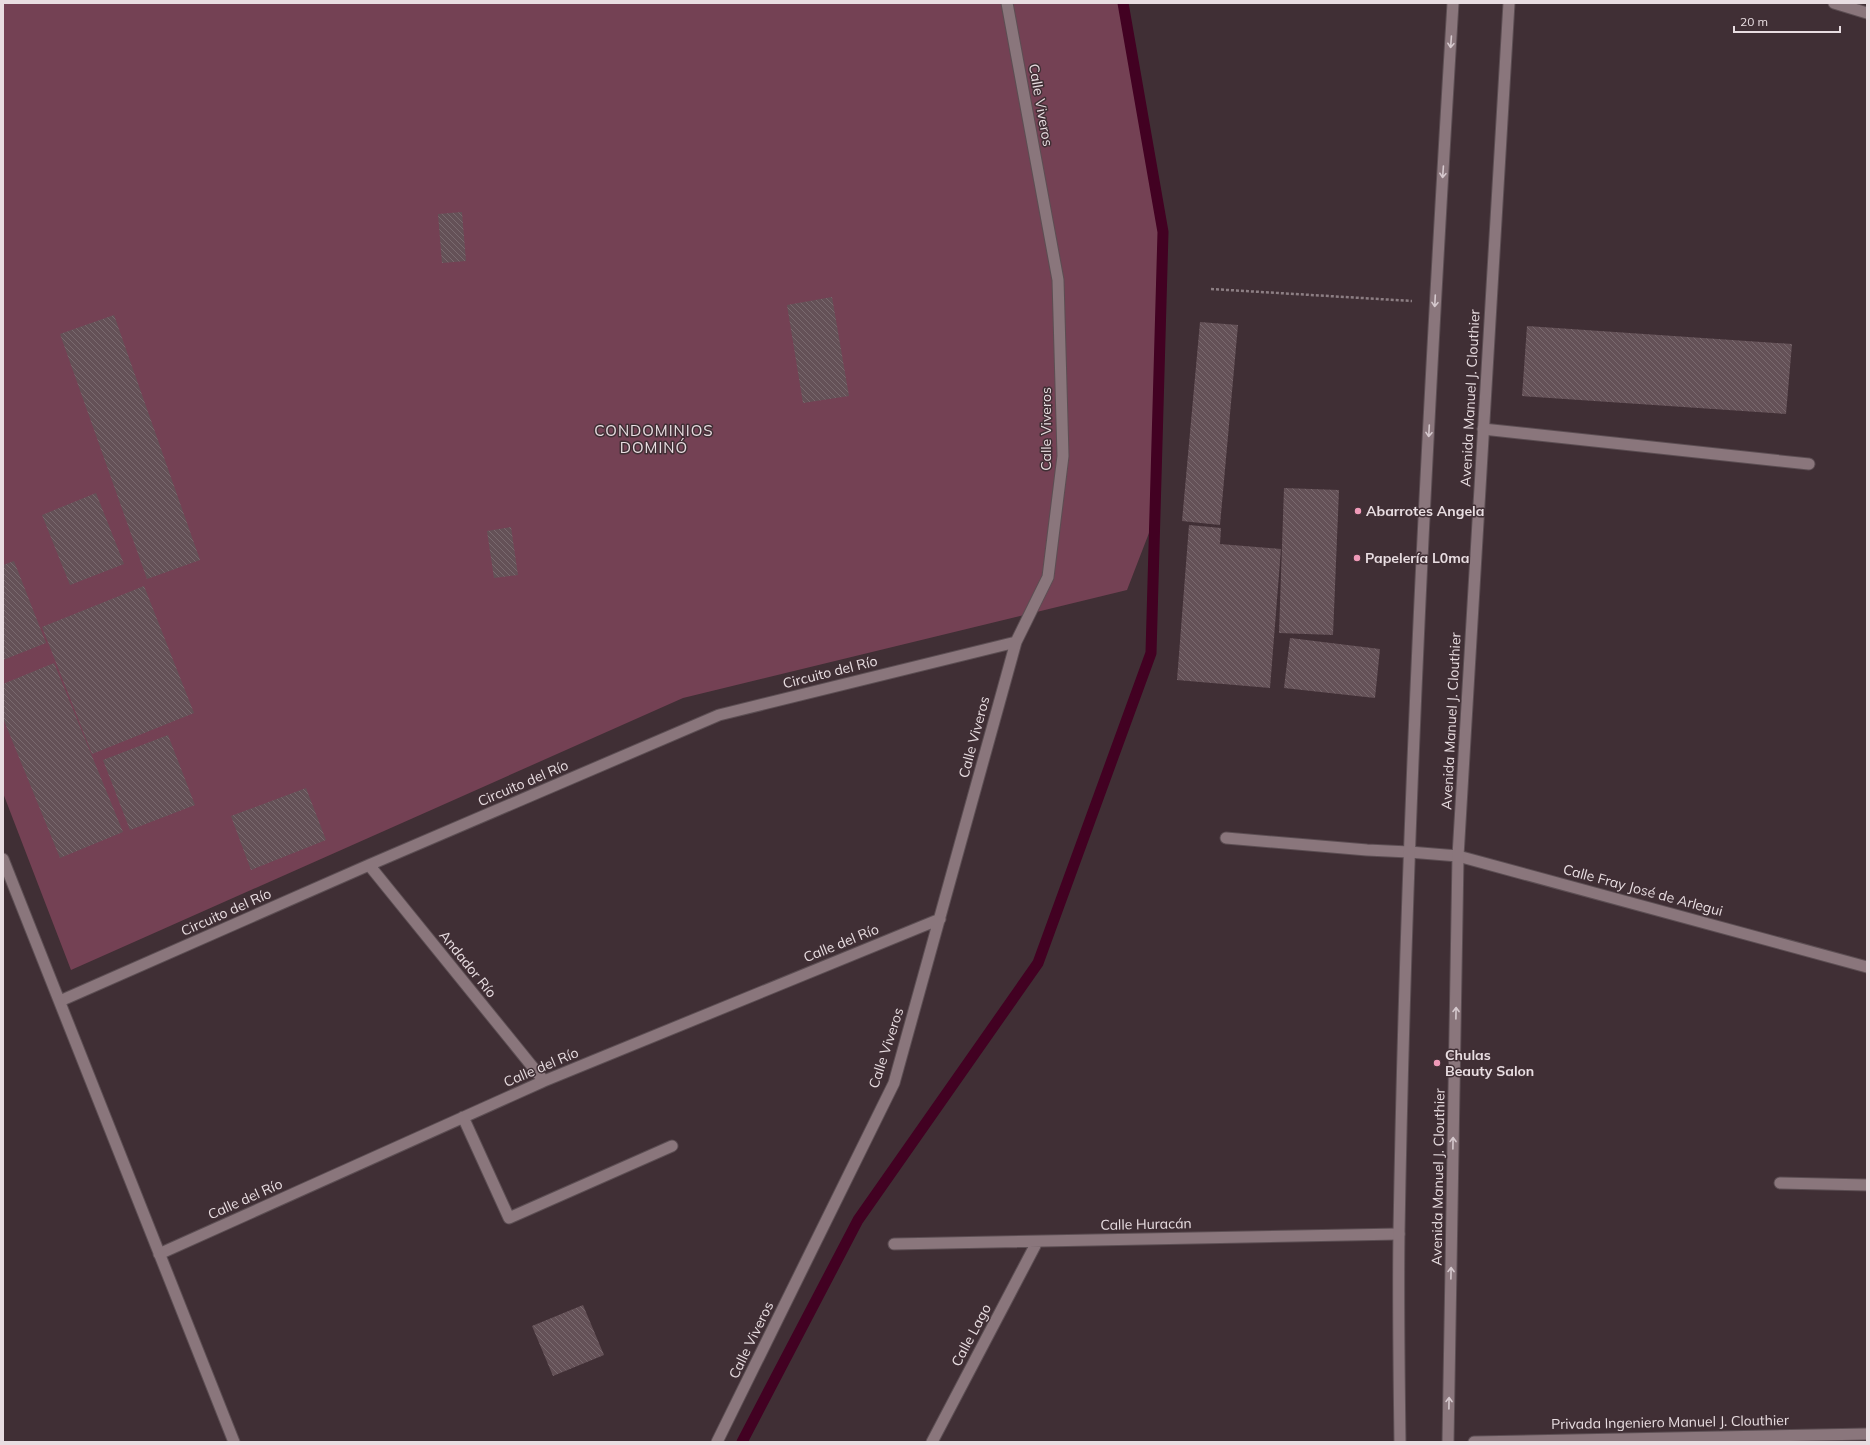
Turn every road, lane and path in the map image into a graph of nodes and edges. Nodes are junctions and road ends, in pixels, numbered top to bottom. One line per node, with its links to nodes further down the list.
1 (1008, 3): 10 (street, Calle Viveros)
2 (1453, 3): 7 (street, one-way to 7)
3 (1509, 3): 8 (street, Avenida Manuel J. Clouthier)
4 (1834, 3): 5 (street)
5 (1867, 13)
6 (1211, 289): 7 (path)
7 (1435, 302): 12 (street, one-way to 12)
8 (1483, 429): 9 (street); 13 (street, Avenida Manuel J. Clouthier)
9 (1809, 464)
10 (1016, 642): 15 (street, Circuito del Río); 16 (street, Calle Viveros)
11 (1226, 838): 12 (street, Calle Fray José de Arlegui)
12 (1409, 852): 13 (street, Calle Fray José de Arlegui); 24 (street)
13 (1458, 856): 17 (street, Calle Fray José de Arlegui); 33 (street, Avenida Manuel J. Clouthier, one-way to 13)
14 (3, 859): 18 (street)
15 (369, 865): 18 (street, Circuito del Río); 19 (street, Andador Río)
16 (940, 919): 19 (street, Calle del Río); 30 (street, Calle Viveros)
17 (1867, 967)
18 (60, 1001): 27 (street)
19 (544, 1081): 20 (street, Calle del Río)
20 (464, 1117): 21 (street); 27 (street, Calle del Río)
21 (672, 1146)
22 (1780, 1183): 23 (street)
23 (1867, 1185)
24 (1399, 1234): 25 (street, Calle Huracán); 32 (street)
25 (1037, 1242): 26 (street, Calle Huracán); 31 (street, Calle Lago)
26 (894, 1244)
27 (159, 1254): 29 (street)
28 (1867, 1434): 34 (street, Privada Ingeniero Manuel J. Clouthier)
29 (234, 1442)
30 (717, 1442)
31 (932, 1442)
32 (1400, 1442)
33 (1448, 1442)
34 (1474, 1442)

